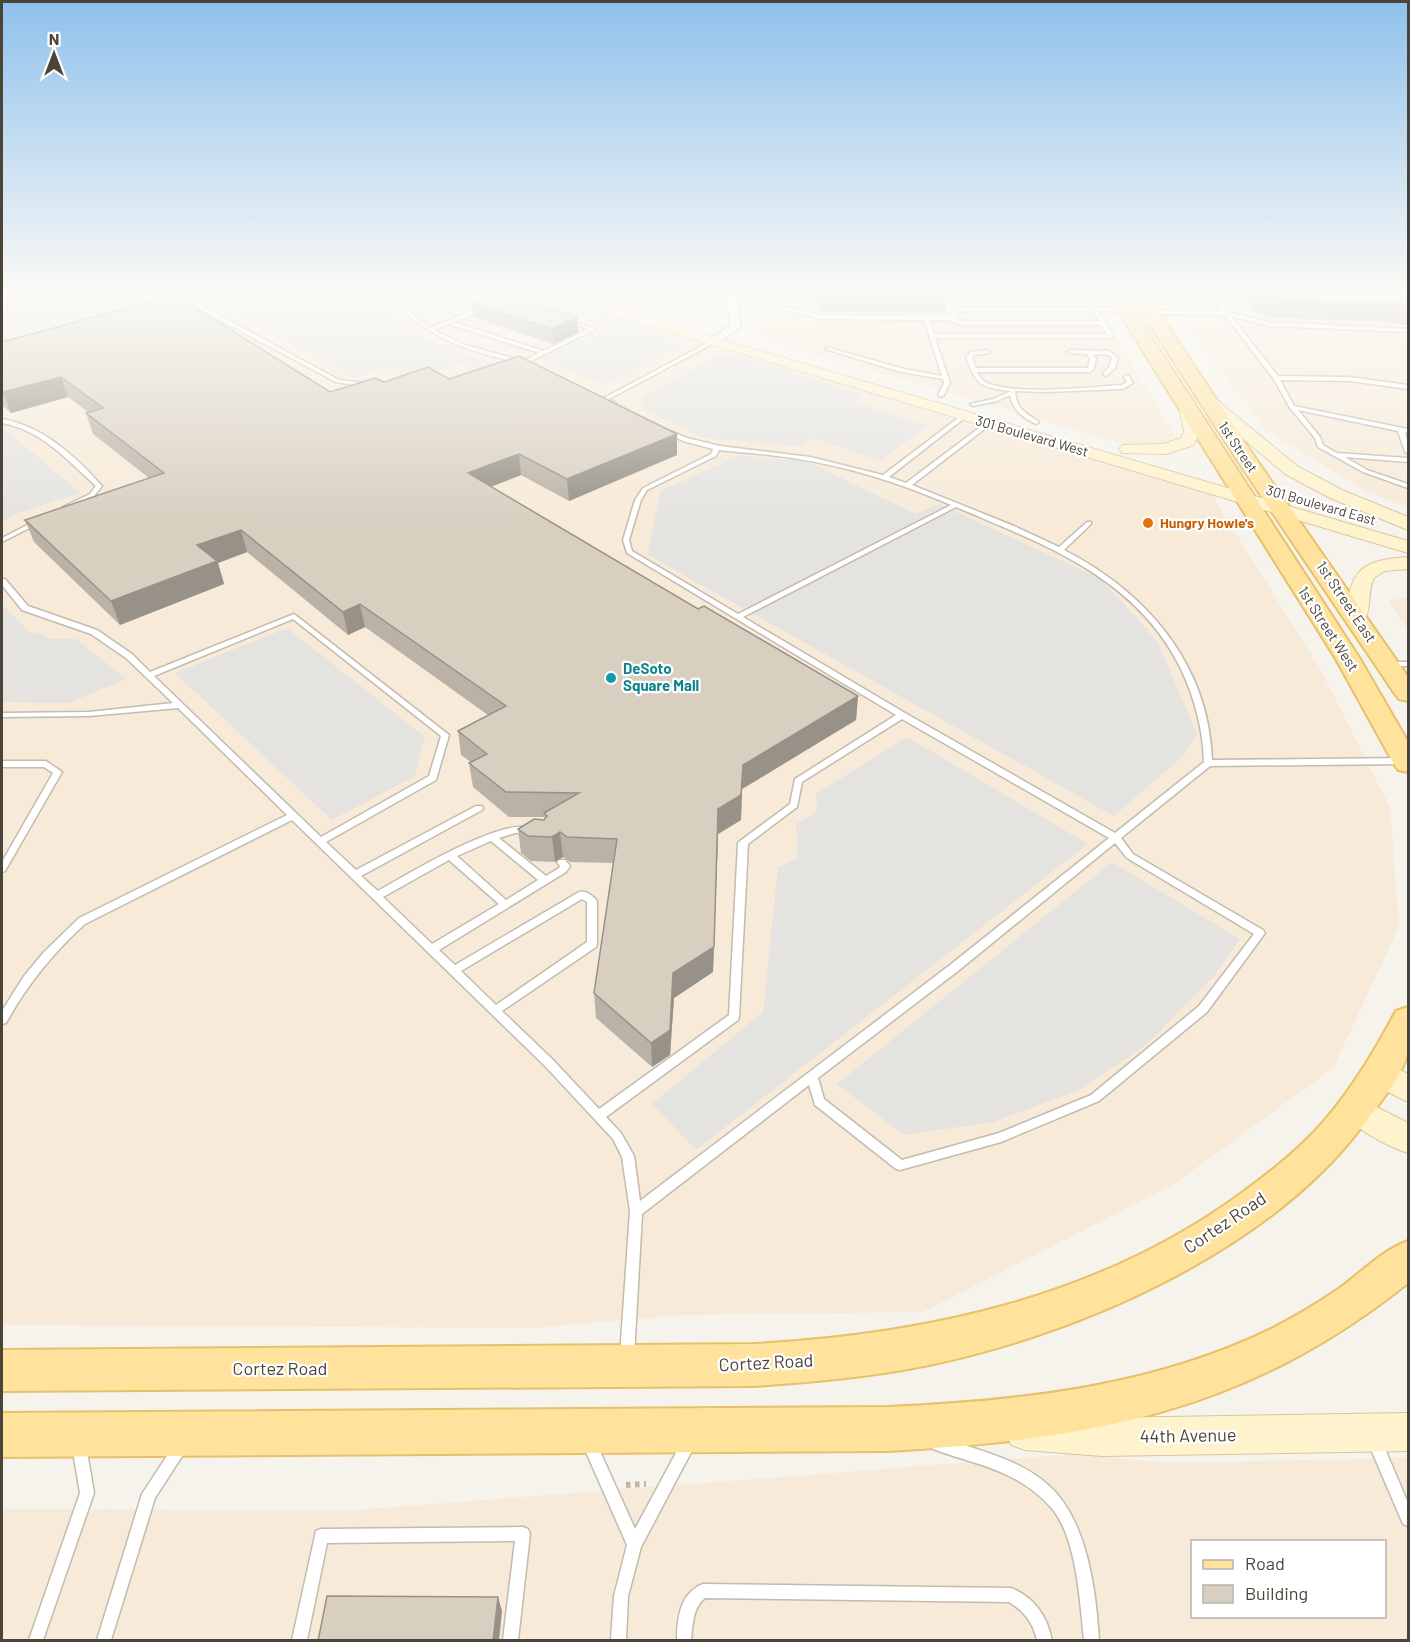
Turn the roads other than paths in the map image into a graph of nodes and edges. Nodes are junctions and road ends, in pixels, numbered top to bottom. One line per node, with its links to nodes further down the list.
1 (315, 369): 15 (lane)
2 (659, 369): 22 (lane)
3 (813, 369): 24 (main road, 301 Boulevard West)
4 (870, 369): 16 (main road, 301 Boulevard West)
5 (895, 369): 16 (lane)
6 (939, 369): 16 (lane)
7 (1090, 369): 12 (lane)
8 (1115, 369): 13 (lane)
9 (1164, 369): 21 (main road, 1st Street)
10 (1186, 369): 20 (main road, 1st Street)
11 (1269, 369): 14 (lane)
12 (975, 370): 19 (lane)
13 (1115, 373): 17 (lane); 17 (lane); 17 (lane)
14 (1276, 378): 18 (lane); 23 (lane)
15 (370, 384)
16 (943, 387): 24 (main road, 301 Boulevard West)
17 (1123, 387): 19 (lane)
18 (1408, 387)
19 (1013, 392): 24 (lane); 26 (lane)
20 (1206, 399): 39 (main road, 1st Street); 45 (main road)
21 (1186, 402): 31 (main road); 38 (main road, 1st Street)
22 (619, 407)
23 (1292, 407): 29 (lane); 33 (lane)
24 (969, 410): 26 (main road, 301 Boulevard West); 27 (main road, 301 Boulevard West); 35 (lane)
25 (2, 422): 42 (lane)
26 (1036, 422): 31 (main road, 301 Boulevard West)
27 (989, 423): 36 (lane); 38 (main road, 301 Boulevard West)
28 (655, 426): 30 (lane)
29 (1405, 430): 32 (lane)
30 (717, 447): 35 (lane); 52 (lane)
31 (1128, 448): 38 (main road, 301 Boulevard West)
32 (1408, 452)
33 (1335, 455): 34 (lane); 37 (lane)
34 (1408, 460)
35 (884, 478): 36 (lane)
36 (907, 485): 40 (lane)
37 (1408, 486)
38 (1239, 489): 39 (main road, 301 Boulevard East); 41 (main road, 301 Boulevard East); 61 (main road, 1st Street West)
39 (1268, 490): 41 (main road, 1st Street); 46 (main road, 301 Boulevard East)
40 (956, 505): 49 (lane); 52 (lane)
41 (1283, 510): 48 (main road, 301 Boulevard East); 53 (main road, 1st Street East)
42 (53, 514)
43 (44, 518): 47 (lane)
44 (1089, 523): 49 (lane)
45 (1408, 524)
46 (1408, 530)
47 (2, 540)
48 (1408, 547)
49 (1060, 550): 60 (lane)
50 (1408, 562): 53 (main road)
51 (2, 581): 55 (lane)
52 (740, 616): 59 (lane)
53 (1358, 618): 54 (main road, 1st Street East)
54 (1398, 664): 56 (main road, 1st Street East)
55 (150, 675): 57 (lane); 68 (lane)
56 (1408, 694)
57 (180, 705): 58 (lane); 64 (lane)
58 (2, 715)
59 (902, 715): 67 (lane); 84 (lane)
60 (1208, 763): 61 (lane); 67 (lane)
61 (1408, 763)
62 (2, 764): 71 (lane)
63 (479, 808): 72 (lane)
64 (294, 816): 68 (lane); 79 (lane)
65 (536, 835): 66 (lane)
66 (492, 837): 69 (lane); 73 (lane)
67 (1116, 838): 81 (lane); 81 (lane)
68 (320, 841): 72 (lane)
69 (451, 856): 74 (lane); 75 (lane)
70 (562, 862): 73 (lane)
71 (2, 869)
72 (355, 875): 74 (lane)
73 (544, 880): 75 (lane)
74 (377, 896): 76 (lane)
75 (505, 904): 76 (lane)
76 (432, 950): 77 (lane)
77 (453, 971): 78 (lane); 78 (lane)
78 (495, 1011): 84 (lane)
79 (2, 1020)
80 (1408, 1020): 82 (main road, Cortez Road)
81 (812, 1077): 86 (lane)
82 (1395, 1082): 83 (main road, Cortez Road)
83 (1357, 1110): 85 (main road); 88 (main road, Cortez Road)
84 (599, 1116): 86 (lane)
85 (1408, 1139)
86 (636, 1211): 88 (lane)
87 (1408, 1259): 90 (main road)
88 (626, 1367): 89 (main road, Cortez Road)
89 (2, 1371)
90 (968, 1427): 91 (main road); 94 (main road, 44th Avenue)
91 (887, 1429): 92 (main road); 108 (lane)
92 (696, 1430): 93 (main road); 100 (lane)
93 (584, 1432): 96 (main road); 100 (lane)
94 (1371, 1432): 95 (main road, 44th Avenue); 99 (lane)
95 (1408, 1432)
96 (190, 1433): 98 (main road); 102 (lane)
97 (2, 1435): 98 (main road)
98 (78, 1435): 101 (lane)
99 (1408, 1519)
100 (634, 1545): 105 (lane)
101 (36, 1641)
102 (104, 1641)
103 (299, 1641): 104 (lane)
104 (511, 1641)
105 (619, 1641)
106 (684, 1641): 107 (lane)
107 (1044, 1641)
108 (1092, 1641)

